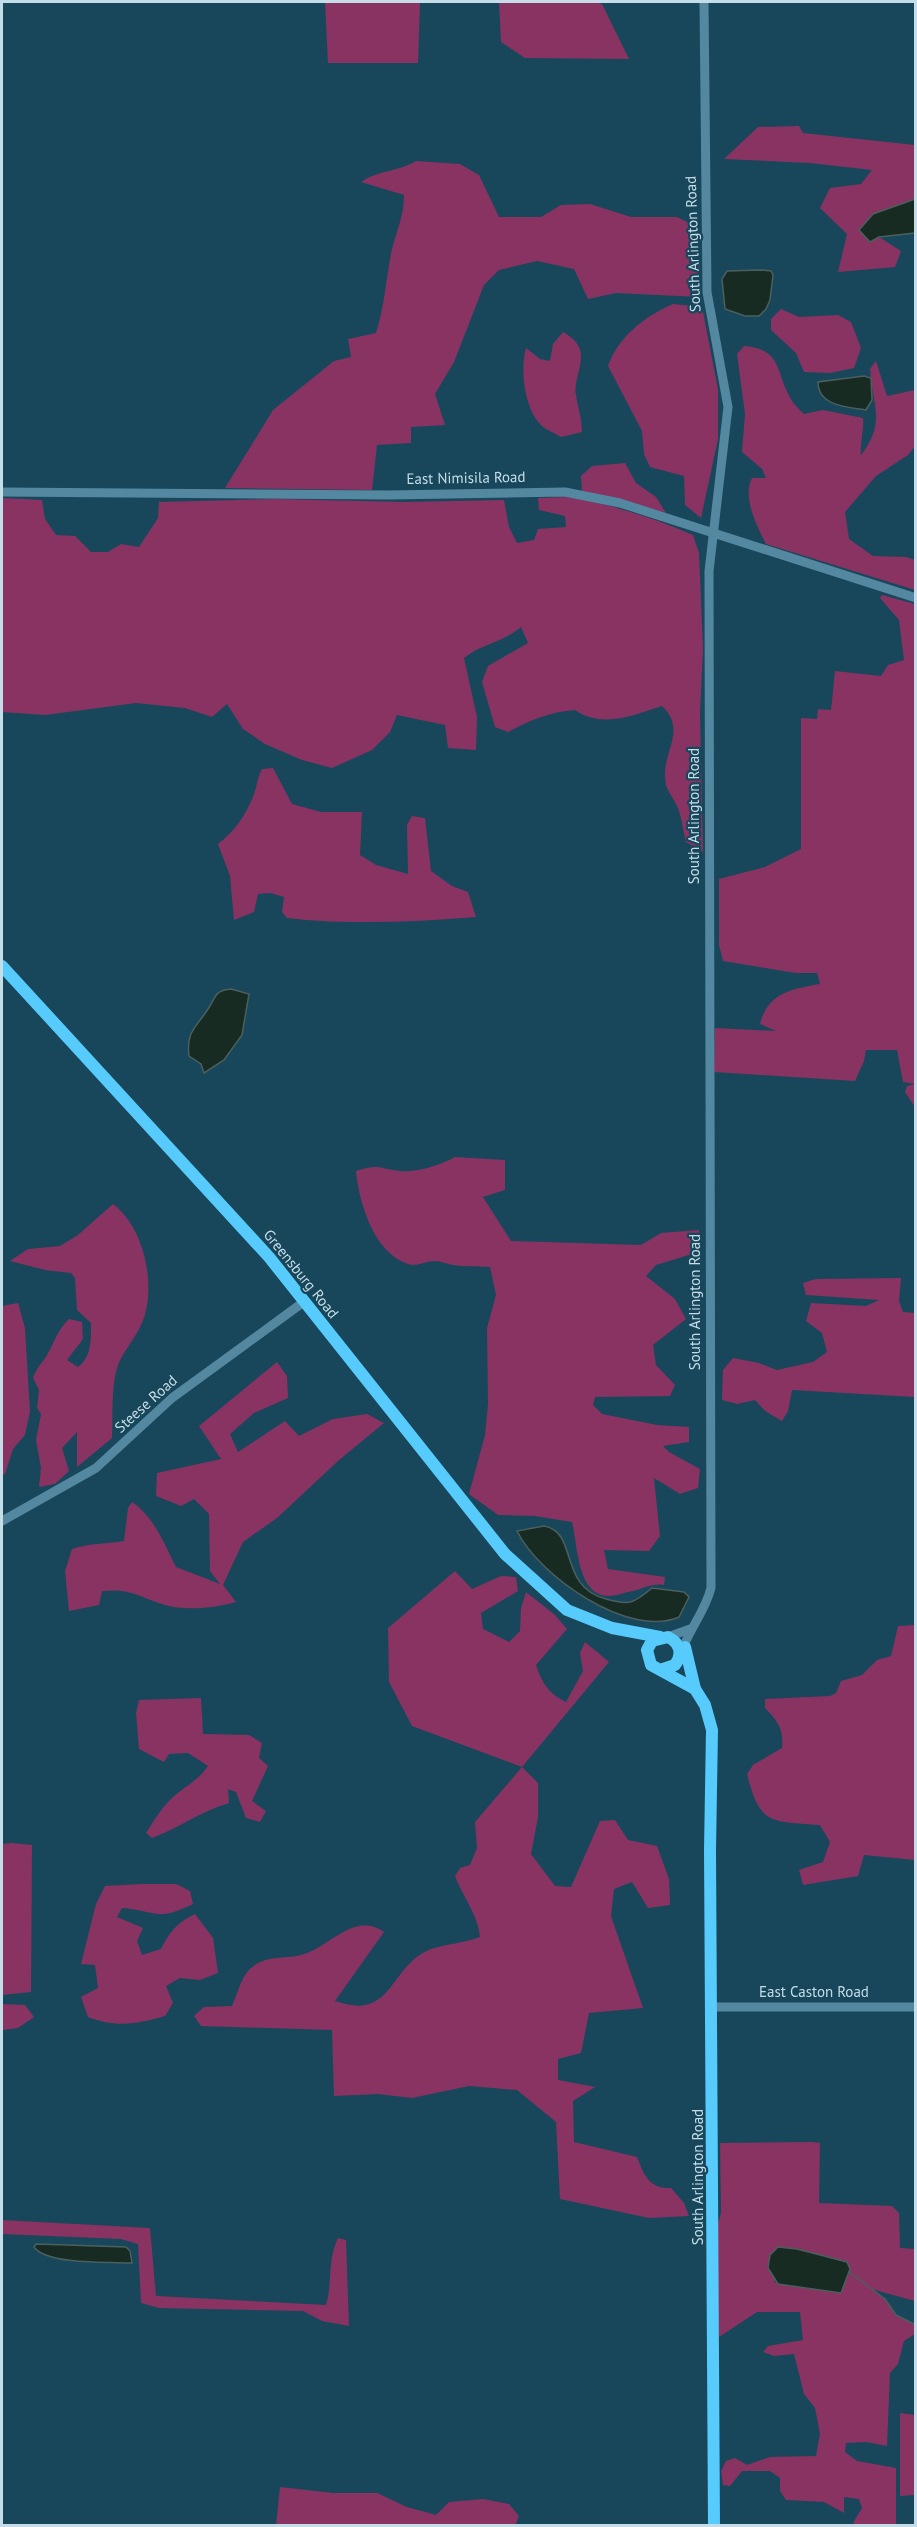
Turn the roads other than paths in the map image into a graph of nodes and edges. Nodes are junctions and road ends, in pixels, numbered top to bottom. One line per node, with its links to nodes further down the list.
1 (704, 2): 3 (street, South Arlington Road)
2 (2, 492): 3 (street, East Nimisila Road)
3 (711, 534): 4 (street, East Nimisila Road); 8 (street, South Arlington Road)
4 (915, 598)
5 (2, 966): 6 (main road, Greensburg Road)
6 (305, 1301): 7 (street, Steese Road); 9 (main road, Greensburg Road)
7 (2, 1521)
8 (690, 1629): 10 (street); 11 (street, South Arlington Road)
9 (631, 1633): 10 (main road); 12 (main road)
10 (664, 1637): 12 (main road); 13 (main road)
11 (685, 1642): 13 (street, South Arlington Road); 15 (main road)
12 (647, 1652): 14 (main road)
13 (680, 1656): 14 (main road); 15 (main road)
14 (660, 1670): 15 (main road)
15 (690, 1686): 16 (main road, South Arlington Road)
16 (712, 2007): 17 (street, East Caston Road); 18 (main road, South Arlington Road)
17 (915, 2007)
18 (714, 2526)

